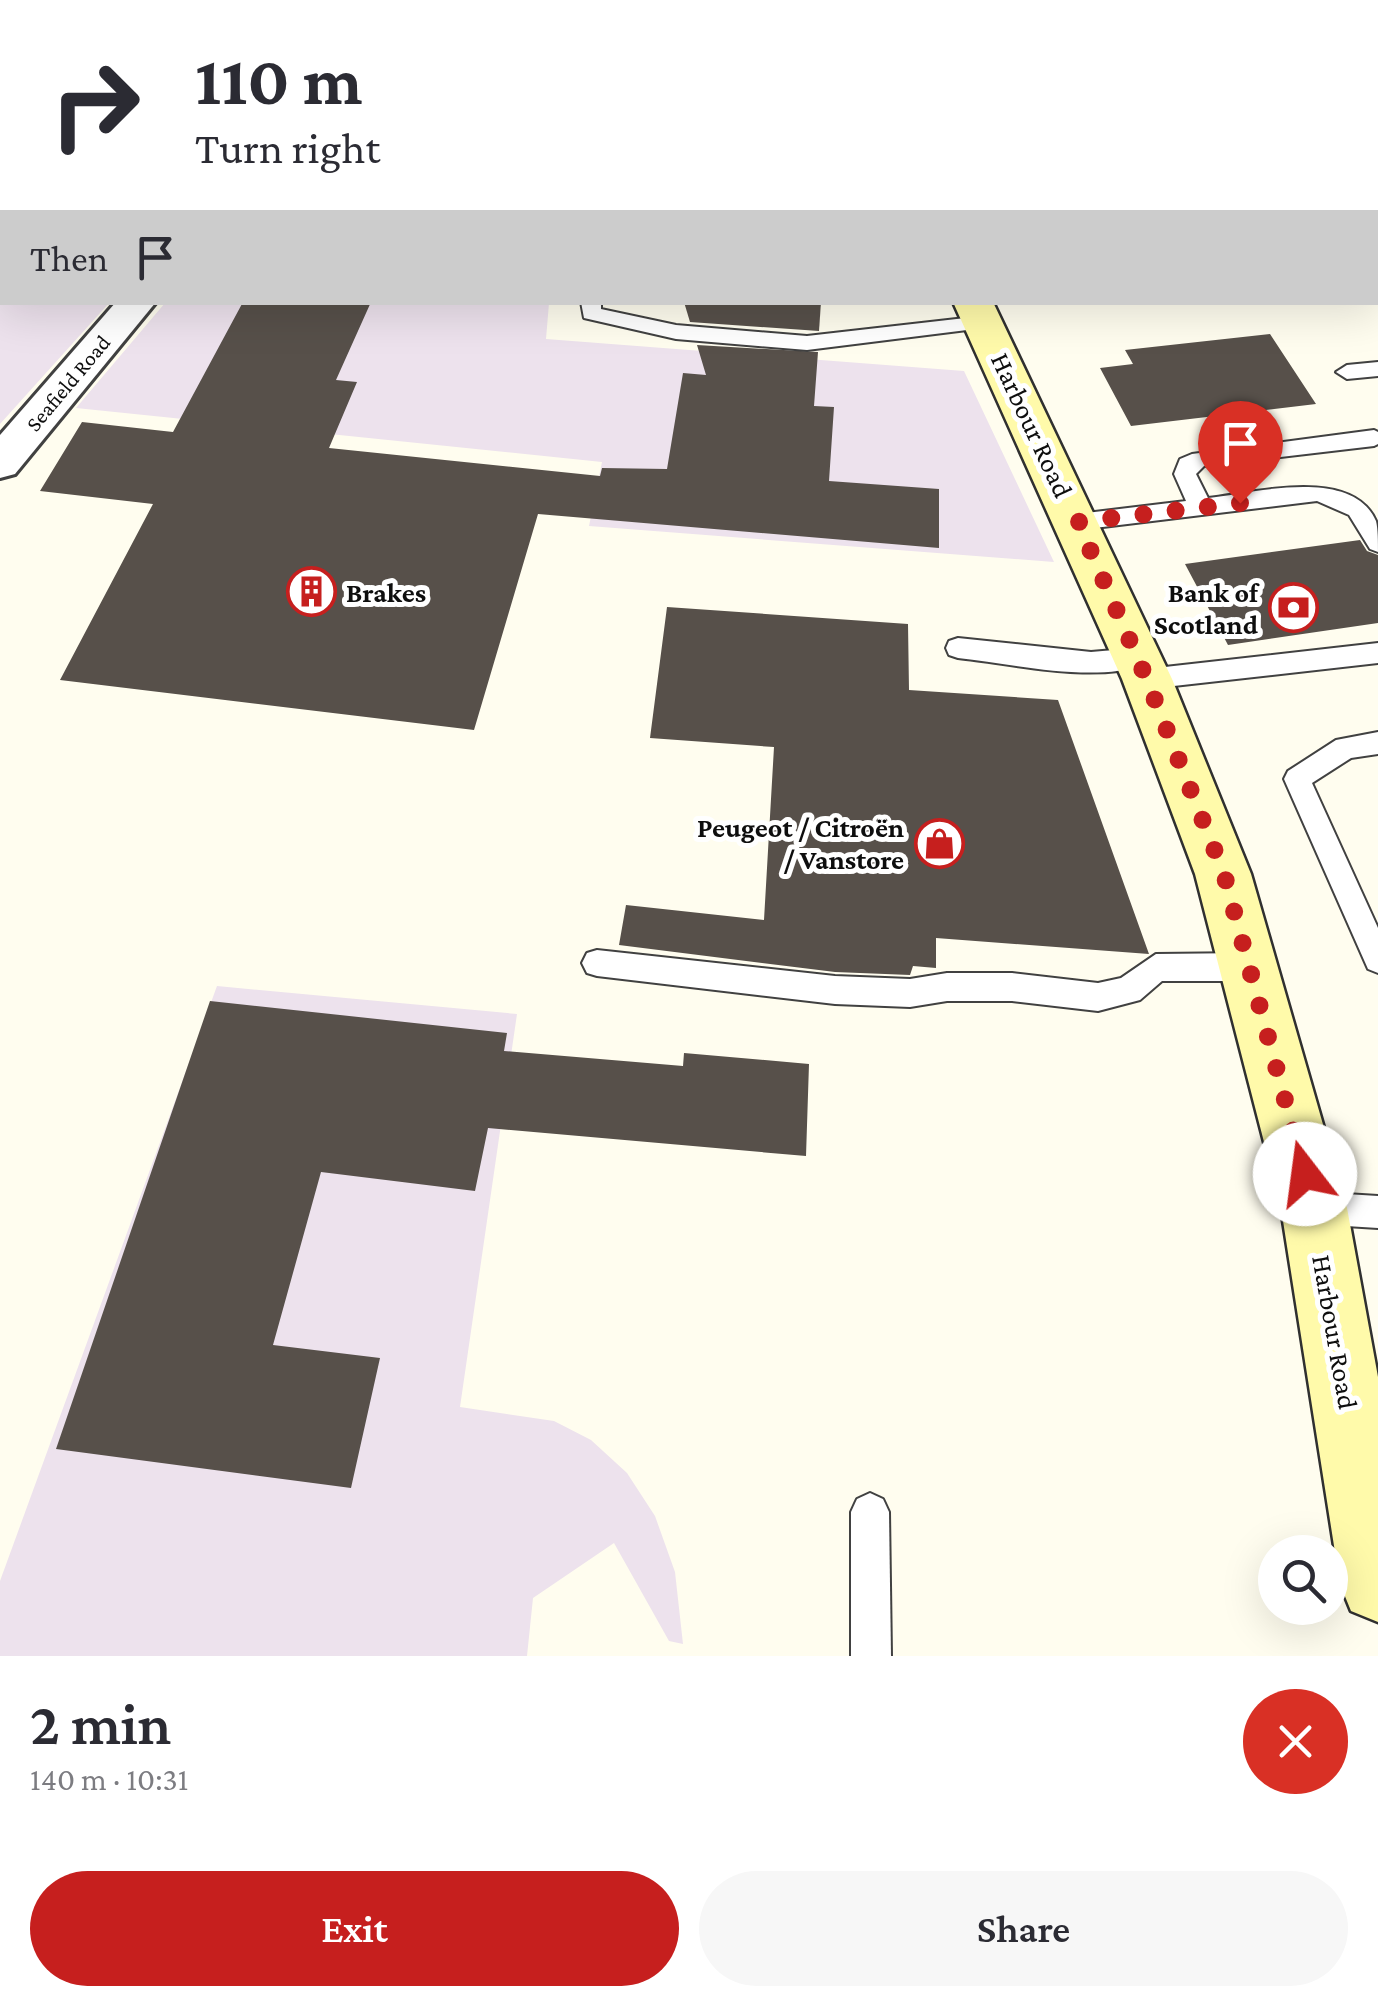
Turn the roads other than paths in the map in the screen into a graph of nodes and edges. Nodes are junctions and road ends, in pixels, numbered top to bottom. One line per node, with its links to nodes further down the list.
1 (134, 305): 7 (street, Seafield Road)
2 (591, 305): 3 (lane)
3 (978, 312): 9 (street, Harbour Road)
4 (1378, 368): 5 (lane)
5 (1347, 372)
6 (1374, 438): 8 (lane)
7 (3, 455)
8 (1200, 508): 9 (lane); 10 (lane)
9 (1078, 522): 13 (street, Harbour Road)
10 (1378, 542)
11 (958, 648): 13 (lane)
12 (1378, 653): 13 (lane)
13 (1142, 668): 17 (street, Harbour Road)
14 (1378, 743): 15 (lane)
15 (1378, 960)
16 (597, 963): 17 (lane)
17 (1249, 968): 18 (street, Harbour Road)
18 (1314, 1208): 19 (lane); 21 (street, Harbour Road)
19 (1378, 1212)
20 (870, 1512): 22 (lane)
21 (1378, 1584)
22 (870, 1656)

